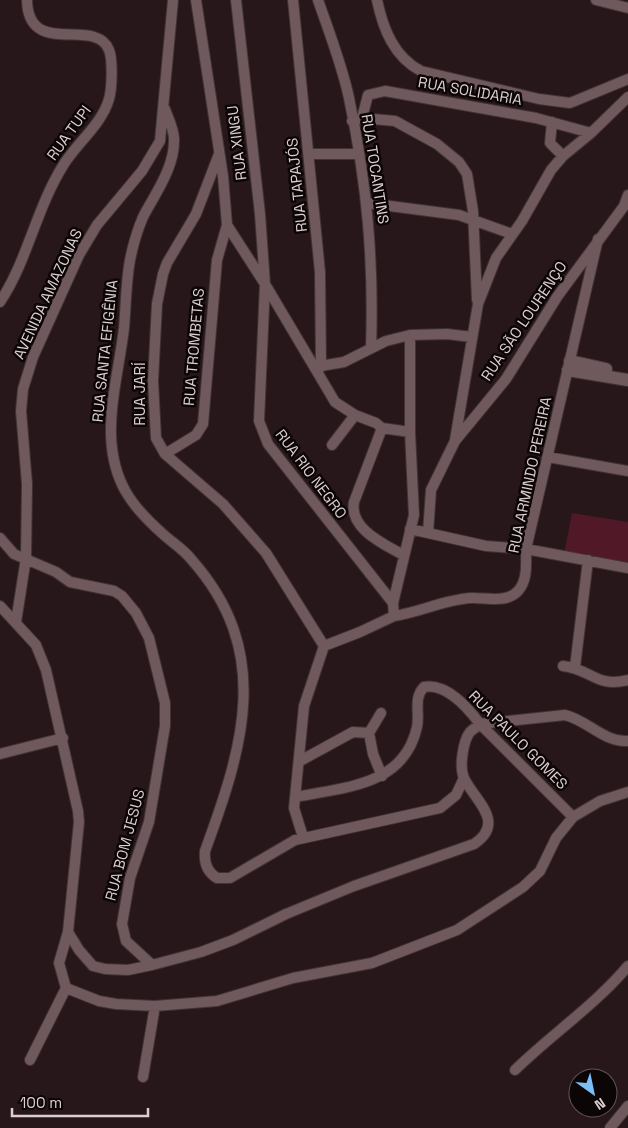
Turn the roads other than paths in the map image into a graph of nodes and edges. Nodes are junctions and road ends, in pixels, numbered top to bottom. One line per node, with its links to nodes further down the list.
1 (27, 0): 27 (street, RUA TUPI)
2 (173, 0): 12 (street, AVENIDA AMAZONAS)
3 (196, 0): 16 (street)
4 (236, 0): 26 (street, RUA XINGU)
5 (293, 0): 17 (street, RUA TAPAJÓS)
6 (318, 0): 13 (street, RUA TOCANTINS)
7 (377, 0): 10 (street)
8 (596, 0): 9 (street)
9 (628, 8)
10 (628, 79)
11 (628, 98): 15 (street)
12 (165, 109): 51 (street, AVENIDA AMAZONAS); 76 (street, RUA SANTA EFIGÊNIA)
13 (357, 120): 14 (street, RUA SOLIDARIA); 18 (street, RUA TOCANTINS); 22 (street)
14 (552, 122): 15 (street, RUA SOLIDARIA); 19 (street)
15 (591, 133): 19 (street)
16 (219, 154): 23 (street); 41 (street, RUA JARÍ)
17 (309, 154): 18 (street); 33 (street, RUA TAPAJÓS)
18 (359, 154): 21 (street, RUA TOCANTINS)
19 (562, 156): 24 (street)
20 (628, 195): 25 (street, RUA SÃO LOURENÇO)
21 (368, 203): 22 (street); 31 (street, RUA TOCANTINS)
22 (474, 220): 24 (street); 28 (street)
23 (227, 225): 26 (street); 41 (street, RUA TROMBETAS)
24 (512, 234): 28 (street)
25 (598, 239): 32 (street, RUA ARMINDO PEREIRA); 39 (street, RUA SÃO LOURENÇO)
26 (265, 284): 33 (street); 54 (street, RUA RIO NEGRO)
27 (0, 302)
28 (478, 304): 30 (street)
29 (410, 335): 30 (street); 31 (street); 38 (street)
30 (472, 337): 39 (street)
31 (371, 348): 33 (street)
32 (569, 365): 34 (street); 35 (street); 42 (street, RUA ARMINDO PEREIRA)
33 (318, 367): 36 (street)
34 (628, 373)
35 (628, 380)
36 (355, 415): 37 (street); 40 (street)
37 (382, 428): 38 (street); 50 (street)
38 (410, 432): 44 (street)
39 (454, 441): 45 (street, RUA SÃO LOURENÇO)
40 (332, 445)
41 (165, 454): 58 (street, RUA JARÍ)
42 (548, 457): 43 (street); 49 (street, RUA ARMINDO PEREIRA)
43 (628, 471)
44 (413, 481): 45 (street); 46 (street)
45 (430, 490): 47 (street)
46 (410, 529): 47 (street); 50 (street)
47 (428, 533): 49 (street)
48 (0, 538): 51 (street)
49 (526, 550): 52 (street); 56 (street, RUA ARMINDO PEREIRA)
50 (403, 556): 54 (street)
51 (26, 558): 57 (street, AVENIDA AMAZONAS); 78 (street, RUA BOM JESUS)
52 (588, 560): 53 (street); 60 (street)
53 (628, 568)
54 (393, 603): 56 (street)
55 (0, 606): 57 (street)
56 (394, 616): 58 (street)
57 (16, 622): 65 (street)
58 (324, 646): 69 (street)
59 (563, 666): 60 (street)
60 (575, 667): 61 (street)
61 (628, 680)
62 (381, 713): 64 (street)
63 (480, 724): 66 (street); 71 (street, RUA PAULO GOMES); 72 (street); 75 (street, RUA PAULO GOMES)
64 (369, 733): 69 (street); 71 (street)
65 (63, 738): 67 (street); 77 (street)
66 (628, 741)
67 (11, 752): 68 (street); 70 (street)
68 (0, 754)
69 (300, 761): 74 (street)
70 (0, 763)
71 (382, 776): 74 (street, RUA PAULO GOMES)
72 (464, 778): 76 (street, RUA SANTA EFIGÊNIA); 78 (street)
73 (628, 792): 75 (street)
74 (296, 797): 76 (street)
75 (573, 817): 81 (street)
76 (303, 837)
77 (68, 932): 78 (street); 80 (street)
78 (152, 965)
79 (628, 966): 83 (street)
80 (66, 988): 81 (street); 82 (street)
81 (155, 1006): 84 (street)
82 (30, 1060)
83 (515, 1070)
84 (143, 1077)
85 (628, 1106): 86 (street)
86 (610, 1128)

